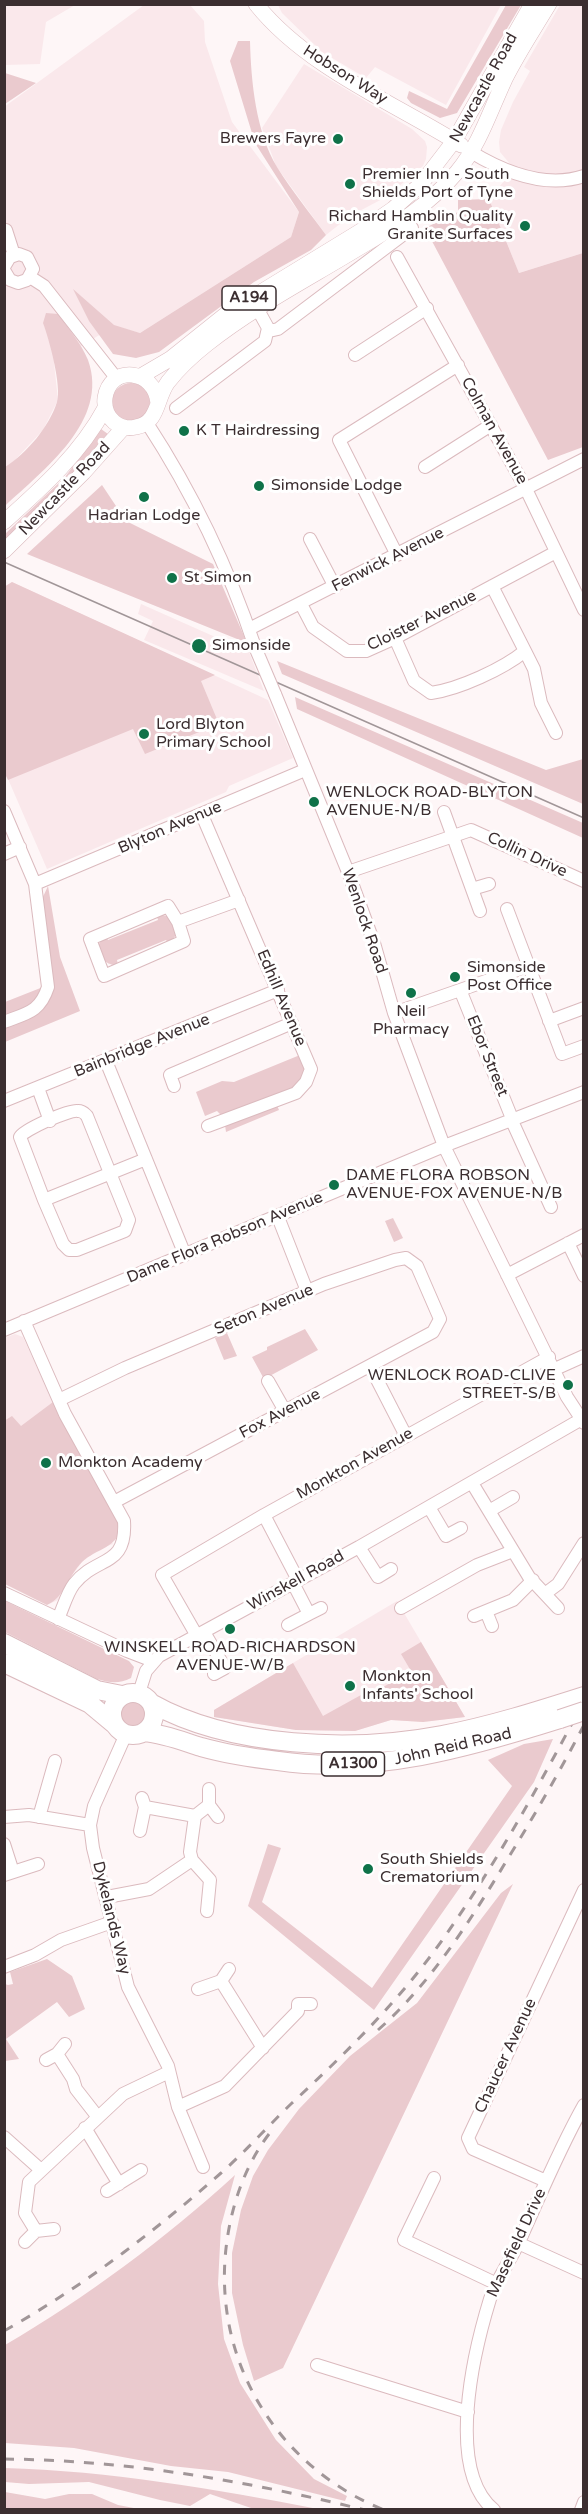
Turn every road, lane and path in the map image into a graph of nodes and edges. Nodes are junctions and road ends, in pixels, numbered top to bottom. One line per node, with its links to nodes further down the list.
1 (256, 4): 4 (main road, Hobson Way)
2 (532, 4): 4 (main road, Newcastle Road / A194)
3 (549, 4): 5 (main road, Newcastle Road / A194)
4 (448, 137): 5 (main road, Hobson Way); 18 (main road, Newcastle Road / A194)
5 (471, 152): 6 (street); 13 (main road, Newcastle Road / A194)
6 (584, 176)
7 (412, 228): 15 (street)
8 (6, 230): 9 (street)
9 (14, 255): 11 (street); 12 (street)
10 (398, 256): 14 (street, Colman Avenue)
11 (5, 273): 12 (street)
12 (30, 277): 19 (street)
13 (257, 308): 15 (street); 20 (main road, Newcastle Road / A194)
14 (427, 308): 16 (street); 17 (street, Colman Avenue)
15 (269, 331): 22 (street)
16 (355, 355)
17 (458, 365): 24 (street, Colman Avenue); 33 (street)
18 (141, 376): 19 (main road, Newcastle Road / A194); 20 (main road)
19 (117, 379): 21 (main road, Newcastle Road)
20 (158, 403): 23 (main road, Newcastle Road / A194)
21 (105, 408): 25 (main road, Newcastle Road); 29 (main road, Newcastle Road)
22 (176, 408)
23 (147, 423): 25 (main road, Newcastle Road); 38 (street, Wenlock Road)
24 (491, 425): 27 (street); 28 (street, Colman Avenue)
25 (124, 427): 31 (main road, Newcastle Road)
26 (584, 459): 28 (street, Fenwick Avenue)
27 (425, 467)
28 (526, 489): 32 (street, Colman Avenue); 33 (street, Fenwick Avenue)
29 (5, 522)
30 (310, 539): 35 (street)
31 (4, 551)
32 (556, 552): 34 (street, Cloister Avenue); 37 (street, Colman Avenue)
33 (397, 555): 35 (street, Fenwick Avenue)
34 (492, 586): 39 (street, Cloister Avenue); 40 (street)
35 (335, 587): 36 (street, Fenwick Avenue)
36 (301, 604): 38 (street, Fenwick Avenue); 39 (street, Cloister Avenue)
37 (584, 610)
38 (249, 629): 42 (street, Wenlock Road, bridge)
39 (395, 638): 40 (street)
40 (525, 651): 41 (street)
41 (556, 733)
42 (305, 770): 45 (street, Blyton Avenue); 49 (street, Wenlock Road)
43 (4, 811): 47 (street)
44 (444, 812): 46 (street)
45 (202, 815): 51 (street, Blyton Avenue); 54 (street, Edhill Avenue)
46 (452, 834): 49 (street); 50 (street, Collin Drive); 53 (street)
47 (20, 848): 48 (street); 51 (street)
48 (4, 854)
49 (348, 872): 62 (street, Wenlock Road)
50 (584, 881)
51 (35, 884): 64 (street)
52 (489, 884): 53 (street)
53 (472, 889): 56 (street)
54 (239, 900): 57 (street); 59 (street, Edhill Avenue)
55 (507, 909): 58 (street)
56 (480, 911)
57 (178, 922): 57 (street)
58 (529, 966): 60 (street); 63 (street)
59 (278, 990): 65 (street, Edhill Avenue); 67 (street, Bainbridge Avenue)
60 (461, 992): 62 (street); 73 (street, Ebor Street)
61 (584, 1008): 63 (street)
62 (394, 1013): 75 (street, Wenlock Road)
63 (549, 1021): 66 (street)
64 (4, 1022)
65 (292, 1023): 68 (street); 74 (street, Edhill Avenue)
66 (584, 1046)
67 (106, 1060): 69 (street, Bainbridge Avenue); 76 (street)
68 (174, 1086)
69 (38, 1088): 71 (street, Bainbridge Avenue); 72 (street)
70 (584, 1092): 73 (street, Dame Flora Robson Avenue)
71 (4, 1101)
72 (50, 1121): 77 (street); 78 (street)
73 (512, 1121): 75 (street, Dame Flora Robson Avenue); 79 (street, Ebor Street)
74 (208, 1126)
75 (444, 1146): 80 (street, Dame Flora Robson Avenue); 84 (street, Wenlock Road)
76 (146, 1159): 77 (street); 83 (street)
77 (110, 1173): 78 (street); 78 (street)
78 (44, 1200)
79 (551, 1207)
80 (278, 1217): 83 (street, Dame Flora Robson Avenue); 86 (street)
81 (584, 1235): 82 (street)
82 (568, 1243): 84 (street); 85 (street)
83 (185, 1255): 88 (street, Dame Flora Robson Avenue)
84 (507, 1275): 91 (street, Wenlock Road)
85 (584, 1276)
86 (307, 1291): 87 (street, Seton Avenue); 95 (street, Seton Avenue)
87 (440, 1319): 92 (street, Fox Avenue)
88 (24, 1321): 89 (street, Dame Flora Robson Avenue); 95 (street)
89 (4, 1330)
90 (584, 1356): 93 (street)
91 (549, 1358): 93 (street, Wenlock Road); 98 (street, Monkton Avenue)
92 (370, 1366): 96 (street, Fox Avenue); 98 (street)
93 (555, 1369): 97 (street, Wenlock Road)
94 (268, 1381): 96 (street)
95 (59, 1400): 101 (street)
96 (285, 1411): 101 (street, Fox Avenue)
97 (582, 1421): 99 (street, Winskell Road)
98 (406, 1436): 104 (street, Monkton Avenue)
99 (472, 1483): 102 (street, Winskell Road); 103 (street)
100 (513, 1497): 103 (street)
101 (114, 1503): 116 (street)
102 (429, 1507): 105 (street); 107 (street, Winskell Road)
103 (489, 1511): 108 (street)
104 (264, 1515): 111 (street); 119 (street, Monkton Avenue)
105 (461, 1528)
106 (584, 1543): 113 (street)
107 (359, 1547): 109 (street); 111 (street, Winskell Road)
108 (513, 1551): 110 (street); 114 (street)
109 (391, 1569)
110 (533, 1580): 113 (street); 118 (street)
111 (296, 1582): 117 (street); 119 (street, Winskell Road)
112 (4, 1593): 116 (street)
113 (546, 1593): 115 (street)
114 (401, 1608)
115 (558, 1608)
116 (58, 1618): 121 (street)
117 (288, 1625)
118 (492, 1626)
119 (201, 1634): 121 (street, Winskell Road); 123 (street)
120 (4, 1643): 125 (highway, John Reid Road / A1300)
121 (153, 1661): 125 (street)
122 (4, 1663): 129 (highway)
123 (214, 1674)
124 (584, 1696): 127 (highway, John Reid Road / A1300)
125 (138, 1697): 128 (highway, John Reid Road / A1300); 129 (highway); 130 (highway)
126 (584, 1711): 127 (highway, John Reid Road / A1300, bridge)
127 (557, 1712): 128 (highway, John Reid Road / A1300); 132 (highway, John Reid Road / A1300)
128 (191, 1722): 132 (highway)
129 (120, 1729): 130 (highway); 139 (street, Dykelands Way)
130 (144, 1732): 132 (highway, John Reid Road / A1300)
131 (55, 1761): 137 (street)
132 (315, 1765)
133 (209, 1789): 134 (street)
134 (209, 1805): 135 (street); 138 (street)
135 (195, 1816): 140 (street); 142 (street)
136 (4, 1817): 137 (street)
137 (39, 1817): 139 (street)
138 (218, 1817)
139 (90, 1824): 146 (street, Dykelands Way)
140 (140, 1831)
141 (4, 1844): 144 (street)
142 (192, 1860): 146 (street); 147 (street)
143 (38, 1864): 144 (street)
144 (9, 1874)
145 (584, 1890): 169 (street, Chaucer Avenue)
146 (107, 1898): 148 (street, Dykelands Way)
147 (207, 1911)
148 (112, 1922): 149 (street); 158 (street, Dykelands Way)
149 (4, 1967)
150 (229, 1968): 151 (street)
151 (221, 1981): 152 (street); 156 (street)
152 (198, 1989)
153 (286, 1995): 154 (street)
154 (298, 2004): 155 (street); 156 (street)
155 (311, 2004)
156 (263, 2048): 160 (street)
157 (46, 2060): 161 (street)
158 (170, 2073): 160 (street, Dykelands Way); 161 (street)
159 (584, 2105): 162 (street, Masefield Drive)
160 (178, 2107): 165 (street, Dykelands Way)
161 (97, 2116): 163 (street)
162 (580, 2119): 169 (street, Masefield Drive)
163 (85, 2128): 166 (street); 170 (street)
164 (4, 2137): 166 (street)
165 (203, 2167)
166 (41, 2170): 173 (street)
167 (141, 2170): 170 (street)
168 (434, 2178): 177 (street)
169 (546, 2181): 175 (street, Masefield Drive)
170 (119, 2184): 171 (street)
171 (107, 2191)
172 (54, 2229): 173 (street)
173 (36, 2231): 174 (street)
174 (25, 2242)
175 (518, 2243): 176 (street); 177 (street, Masefield Drive)
176 (584, 2273)
177 (497, 2284): 179 (street, Masefield Drive)
178 (318, 2365): 179 (street)
179 (468, 2412): 181 (street, Masefield Drive)
180 (584, 2502): 182 (street)
181 (494, 2510)
182 (581, 2510)

